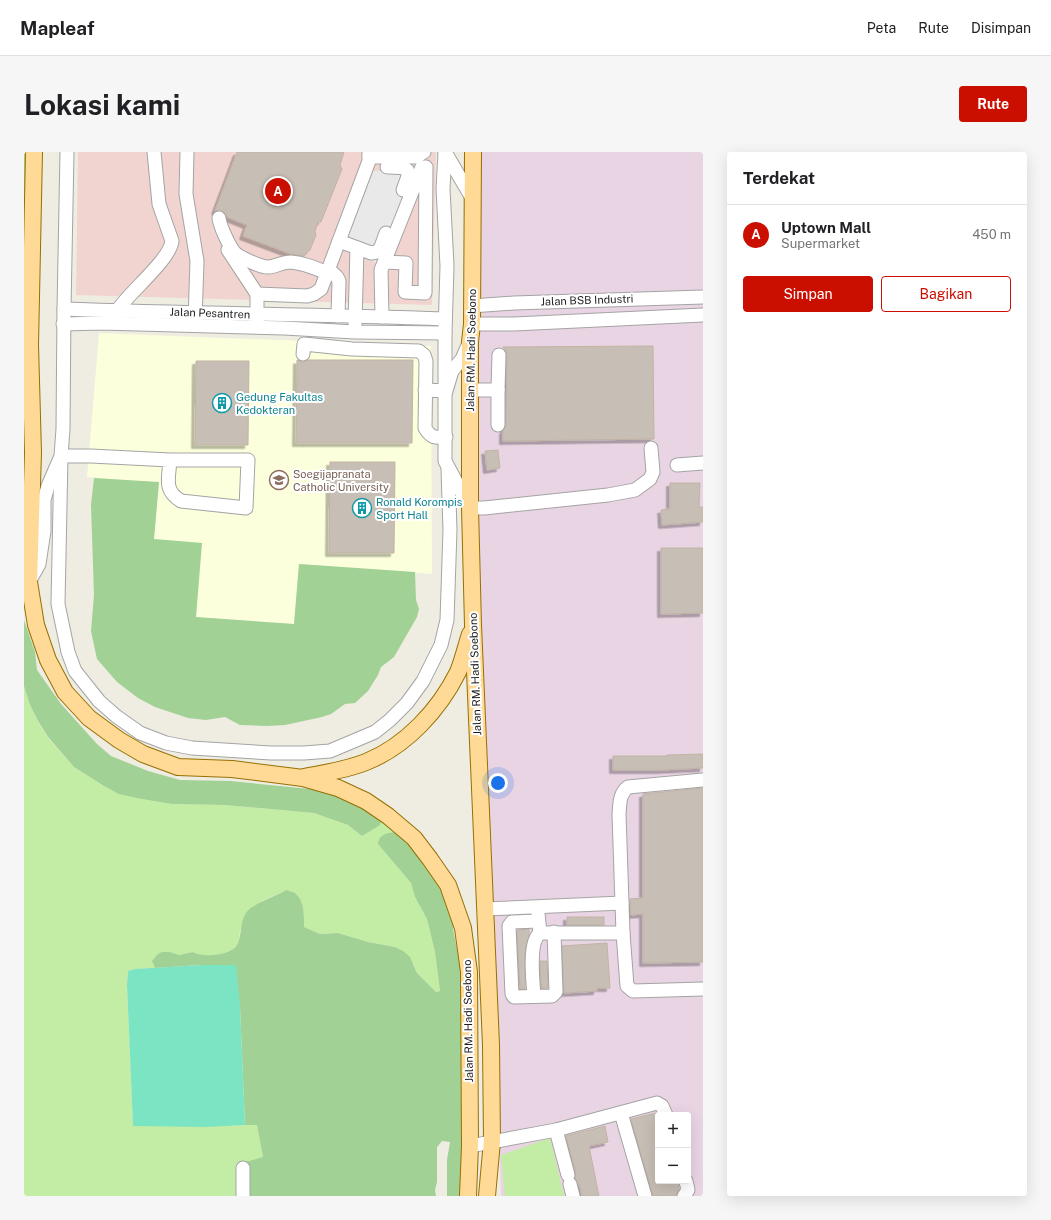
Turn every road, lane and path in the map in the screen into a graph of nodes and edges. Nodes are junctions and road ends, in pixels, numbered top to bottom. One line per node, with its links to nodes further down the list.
1 (34, 152): 27 (main road, Jalan RM. Hadi Soebono)
2 (67, 152): 19 (street)
3 (154, 152): 20 (street)
4 (187, 152): 21 (street)
5 (424, 152): 8 (street)
6 (445, 152): 10 (street); 28 (street)
7 (472, 152): 10 (main road, Jalan RM. Hadi Soebono)
8 (369, 155): 11 (street)
9 (387, 167): 12 (street)
10 (472, 198): 18 (main road, Jalan RM. Hadi Soebono)
11 (339, 241): 12 (street); 14 (street)
12 (357, 248): 25 (street)
13 (384, 262): 13 (street); 26 (street)
14 (330, 273): 15 (street); 15 (street); 24 (street)
15 (257, 294): 22 (street)
16 (703, 297): 17 (street, Jalan BSB Industri)
17 (595, 300): 18 (street, Jalan BSB Industri); 29 (street)
18 (472, 306): 31 (main road, Jalan RM. Hadi Soebono)
19 (64, 309): 20 (street, Jalan Pesantren); 30 (street)
20 (117, 311): 21 (street, Jalan Pesantren)
21 (195, 312): 22 (street, Jalan Pesantren); 32 (street)
22 (257, 314): 24 (street, Jalan Pesantren); 33 (street)
23 (703, 315): 29 (street, Jalan BSB Industri)
24 (338, 316): 25 (street, Jalan Pesantren)
25 (356, 316): 26 (street, Jalan Pesantren); 34 (street)
26 (382, 316): 28 (street, Jalan Pesantren)
27 (27, 317): 52 (main road, Jalan RM. Hadi Soebono)
28 (445, 319): 35 (street)
29 (596, 320): 31 (street, Jalan BSB Industri)
30 (63, 324): 32 (street, Jalan Pesantren); 46 (street)
31 (472, 324): 36 (main road, Jalan RM. Hadi Soebono)
32 (196, 326): 33 (street, Jalan Pesantren)
33 (256, 328): 34 (street, Jalan Pesantren)
34 (355, 332): 35 (street, Jalan Pesantren)
35 (445, 333): 42 (street)
36 (470, 342): 40 (main road, Jalan RM. Hadi Soebono); 42 (street)
37 (303, 354): 39 (street)
38 (499, 355): 41 (street)
39 (425, 390): 42 (street); 44 (street)
40 (470, 390): 41 (street); 51 (main road, Jalan RM. Hadi Soebono)
41 (498, 390): 43 (street)
42 (446, 391): 44 (street)
43 (498, 425)
44 (446, 438): 50 (street)
45 (651, 448): 51 (street)
46 (61, 456): 47 (street); 50 (street); 52 (street)
47 (170, 460): 47 (street)
48 (703, 463): 49 (street)
49 (677, 465)
50 (448, 468): 51 (street)
51 (470, 508): 53 (main road, Jalan RM. Hadi Soebono)
52 (29, 582): 54 (main road, Jalan RM. Hadi Soebono)
53 (473, 625): 54 (main road); 58 (main road, Jalan RM. Hadi Soebono)
54 (303, 778): 70 (main road, Jalan RM. Hadi Soebono)
55 (703, 780): 56 (street)
56 (622, 903): 57 (street); 61 (street)
57 (538, 907): 58 (street); 59 (street)
58 (485, 909): 69 (main road, Jalan RM. Hadi Soebono)
59 (539, 927): 60 (street); 62 (street); 63 (street)
60 (554, 932): 61 (street); 65 (street)
61 (623, 933): 64 (street)
62 (510, 957): 63 (street); 65 (street)
63 (532, 958): 65 (street)
64 (703, 989)
65 (534, 996)
66 (665, 1112): 67 (street)
67 (621, 1113): 68 (street); 77 (street)
68 (556, 1130): 69 (street); 73 (street)
69 (492, 1141): 70 (street); 76 (main road, Jalan RM. Hadi Soebono)
70 (470, 1146): 75 (main road, Jalan RM. Hadi Soebono)
71 (243, 1168): 74 (street)
72 (687, 1184): 78 (street)
73 (570, 1185)
74 (244, 1196)
75 (468, 1196)
76 (487, 1196)
77 (645, 1196)
78 (684, 1196)

